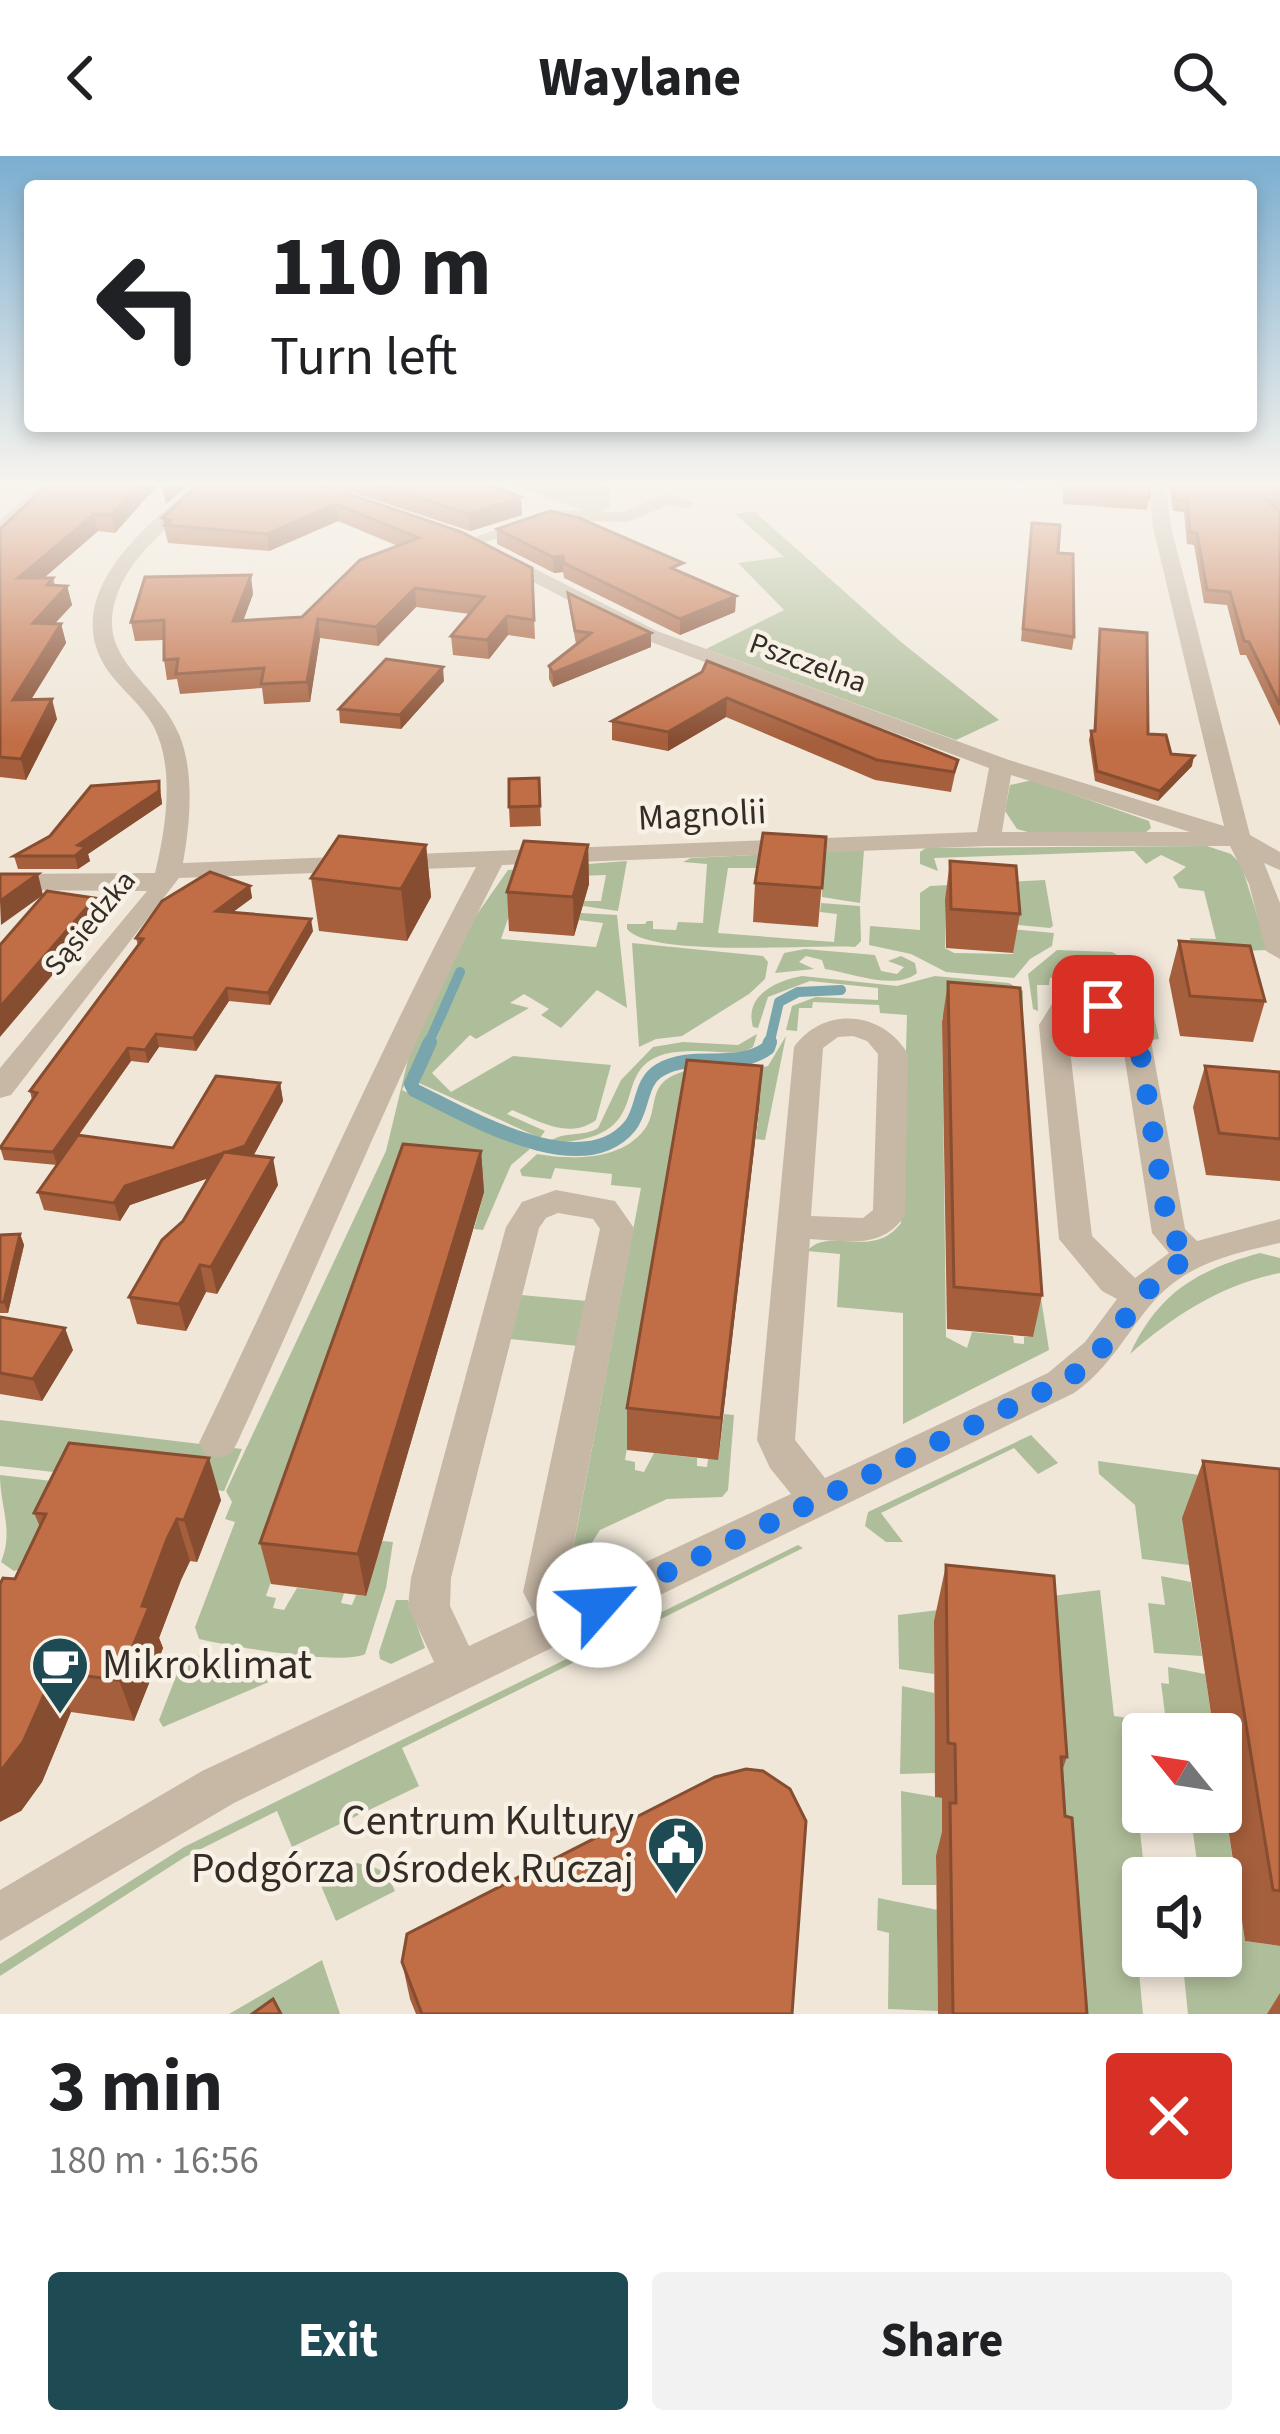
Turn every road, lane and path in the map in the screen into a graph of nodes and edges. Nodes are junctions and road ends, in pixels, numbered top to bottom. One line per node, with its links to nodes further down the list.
1 (122, 568): 9 (street, Sąsiedzka)
2 (518, 568): 4 (street, Pszczelna)
3 (1172, 568): 6 (street)
4 (1001, 765): 5 (street); 6 (street, Pszczelna)
5 (988, 839): 6 (street, Magnolii); 7 (street, Magnolii)
6 (1239, 839): 8 (street, Pszczelna); 11 (street)
7 (494, 857): 9 (street, Magnolii); 17 (street)
8 (1280, 862)
9 (167, 877): 10 (street, Magnolii); 12 (street, Sąsiedzka)
10 (0, 882)
11 (1280, 951)
12 (0, 1088)
13 (794, 1227): 13 (street); 18 (street)
14 (1280, 1231): 15 (street)
15 (1192, 1256): 16 (street); 16 (street)
16 (1139, 1296): 18 (street)
17 (218, 1443)
18 (820, 1499): 19 (street)
19 (561, 1624): 20 (street); 20 (street)
20 (460, 1672): 21 (street)
21 (0, 1916)

